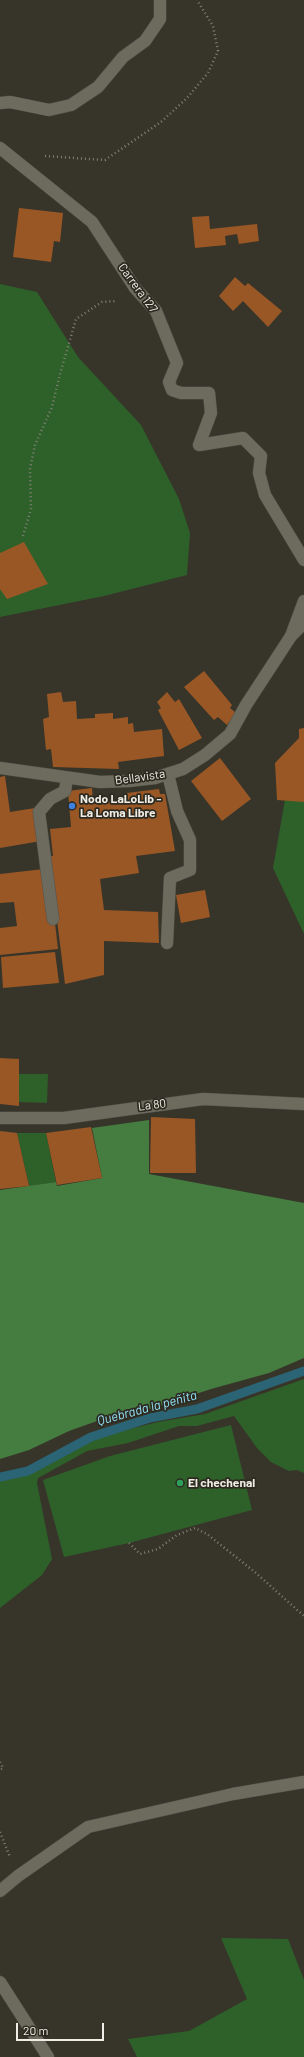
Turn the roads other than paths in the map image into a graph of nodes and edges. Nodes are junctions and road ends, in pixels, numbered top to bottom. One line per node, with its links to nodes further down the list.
1 (160, 0): 2 (street)
2 (0, 103)
3 (0, 148): 4 (street, Carrera 127)
4 (304, 560)
5 (304, 601): 7 (street)
6 (304, 623): 7 (street, Bellavista)
7 (291, 636): 9 (street, Bellavista)
8 (0, 768): 10 (street, Bellavista)
9 (168, 774): 10 (street, Bellavista); 12 (street)
10 (67, 778): 11 (street)
11 (53, 919)
12 (167, 944)
13 (304, 1104): 14 (street, La 80)
14 (0, 1118)
15 (304, 1782): 16 (street)
16 (0, 1892)
17 (0, 1982): 18 (street)
18 (48, 2057)

